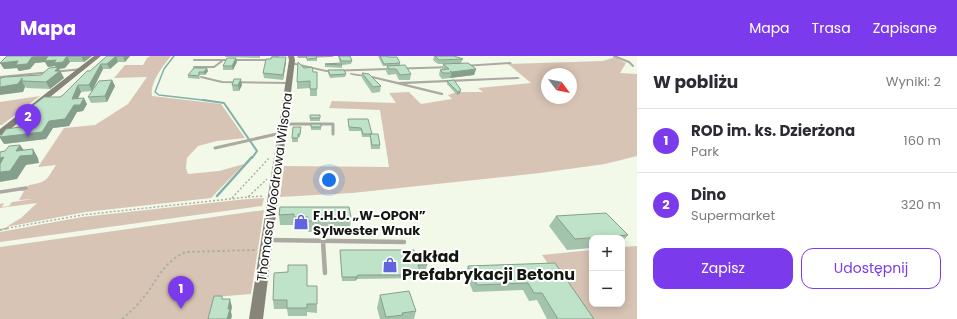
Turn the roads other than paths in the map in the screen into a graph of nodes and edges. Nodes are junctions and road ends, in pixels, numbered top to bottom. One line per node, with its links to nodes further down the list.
1 (98, 56): 11 (street)
2 (332, 56): 4 (street)
3 (614, 56): 9 (lane)
4 (294, 59): 12 (street); 16 (street, Thomasa Woodrowa Wilsona)
5 (194, 60): 7 (lane)
6 (275, 60): 7 (lane)
7 (222, 61): 10 (lane)
8 (510, 63): 12 (street)
9 (633, 66)
10 (194, 68)
11 (82, 69): 13 (street); 20 (street)
12 (326, 71): 17 (street)
13 (0, 77)
14 (201, 77): 16 (lane)
15 (518, 78): 17 (street)
16 (289, 83): 19 (street, Thomasa Woodrowa Wilsona)
17 (399, 83): 18 (street)
18 (441, 94)
19 (283, 124): 21 (street, Thomasa Woodrowa Wilsona); 22 (lane)
20 (0, 133)
21 (281, 133): 23 (lane); 28 (street, Thomasa Woodrowa Wilsona)
22 (333, 134)
23 (215, 148)
24 (26, 188): 25 (lane)
25 (0, 192)
26 (323, 241): 27 (lane); 28 (lane); 29 (lane)
27 (404, 242)
28 (266, 245): 30 (street, Thomasa Woodrowa Wilsona)
29 (325, 273)
30 (256, 319)

